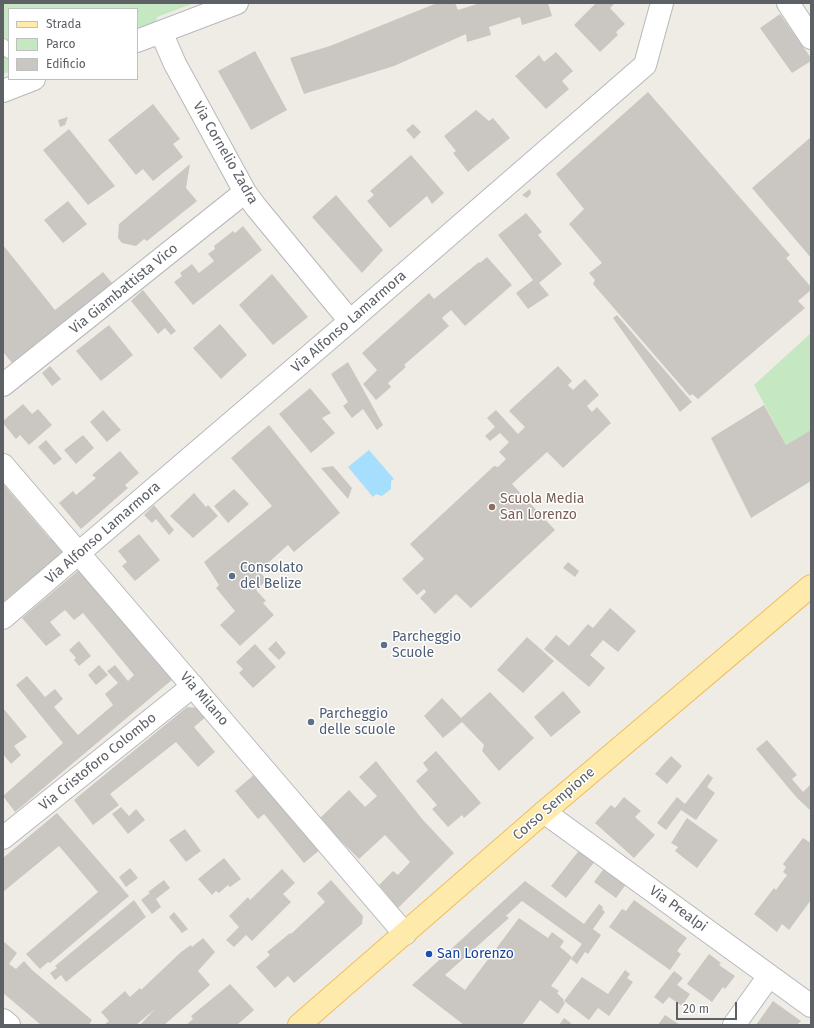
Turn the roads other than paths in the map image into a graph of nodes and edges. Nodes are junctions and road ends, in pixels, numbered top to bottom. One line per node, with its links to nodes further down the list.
1 (237, 3): 4 (street)
2 (662, 3): 10 (street, Via Alfonso Lamarmora)
3 (788, 3): 5 (street)
4 (161, 32): 6 (street); 9 (street, Via Cornelio Zadra)
5 (811, 38)
6 (138, 41)
7 (30, 80): 8 (street)
8 (3, 91)
9 (245, 192): 10 (street, Via Cornelio Zadra); 11 (street, Via Giambattista Vico)
10 (350, 321): 13 (street, Via Alfonso Lamarmora)
11 (3, 385)
12 (3, 465): 13 (street, Via Milano)
13 (80, 554): 15 (street, Via Alfonso Lamarmora); 16 (street, Via Milano)
14 (811, 586): 17 (main road, Corso Sempione)
15 (3, 618)
16 (193, 686): 18 (street, Via Cristoforo Colombo); 19 (street, Via Milano)
17 (544, 812): 19 (main road, Corso Sempione); 20 (street, Via Prealpi)
18 (3, 838)
19 (405, 934): 22 (main road, Corso Sempione)
20 (769, 976): 21 (street, Via Prealpi); 23 (street)
21 (811, 1006)
22 (299, 1025)
23 (734, 1025)

